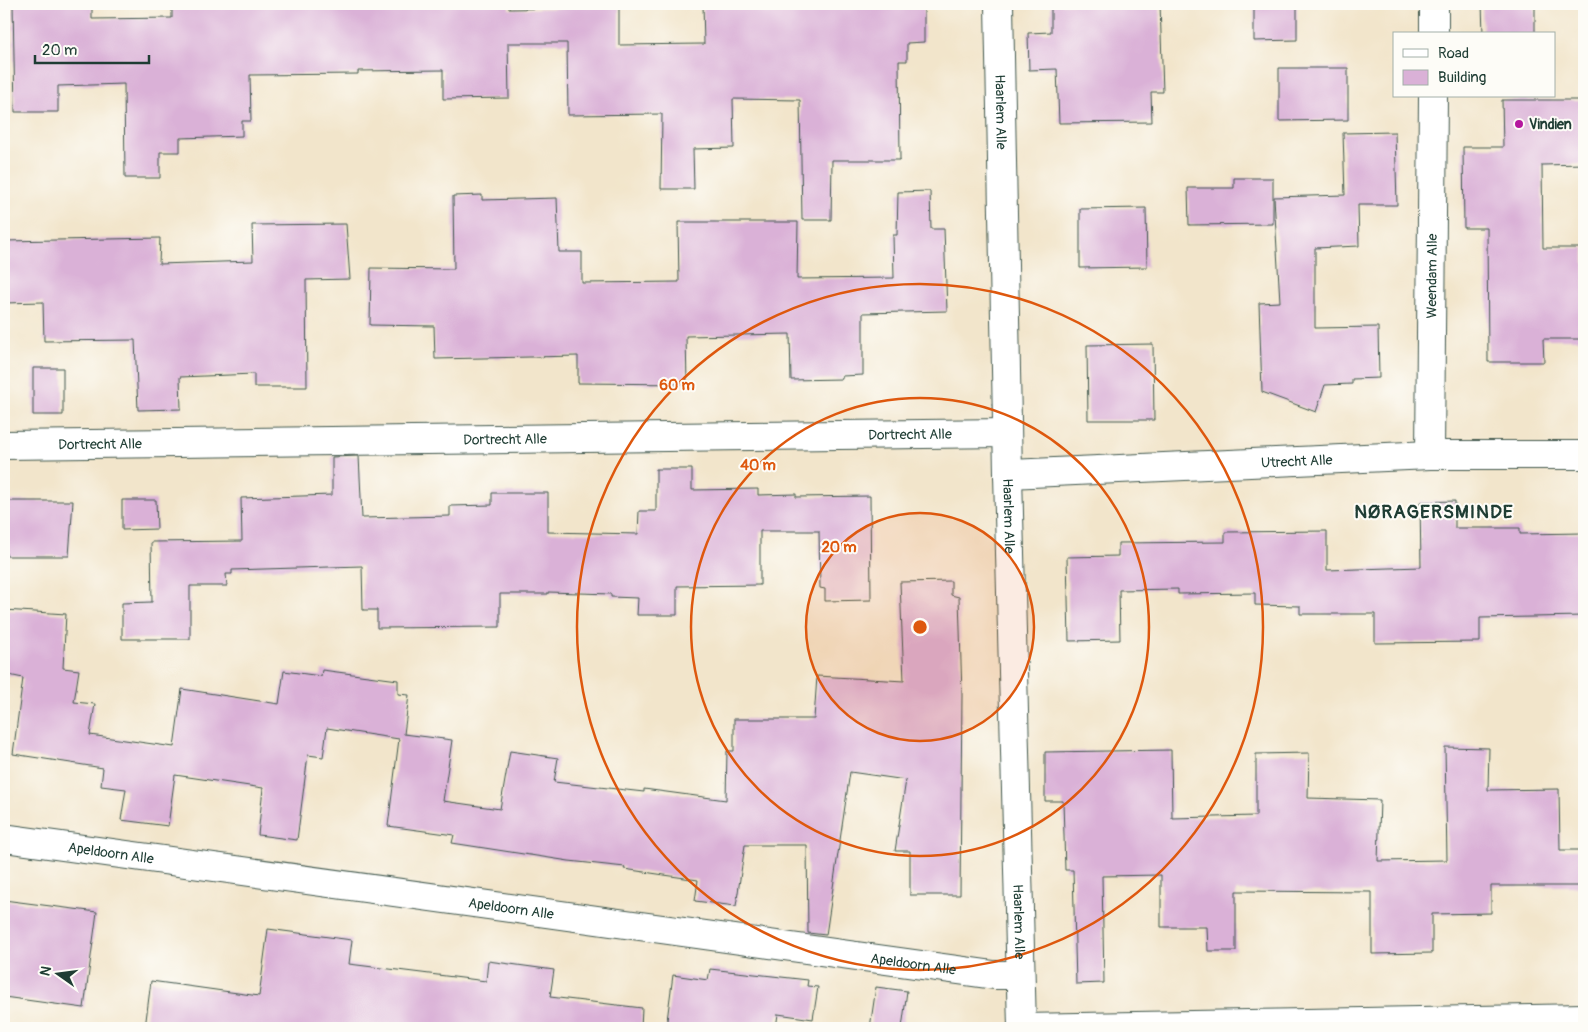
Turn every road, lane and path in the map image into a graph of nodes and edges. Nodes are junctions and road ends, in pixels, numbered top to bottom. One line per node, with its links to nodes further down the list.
1 (999, 4): 5 (street, Haarlem Alle)
2 (1434, 4): 3 (street)
3 (1434, 32)
4 (1433, 98): 7 (street, Weendam Alle)
5 (1007, 433): 6 (street, Dortrecht Alle); 9 (street, Haarlem Alle)
6 (4, 445)
7 (1430, 455): 8 (street, Utrecht Alle); 9 (street, Utrecht Alle)
8 (1584, 455)
9 (1008, 474): 11 (street, Haarlem Alle)
10 (4, 838): 11 (street, Apeldoorn Alle)
11 (1020, 975): 13 (street, Haarlem Alle)
12 (1584, 1018): 13 (street)
13 (1022, 1028)

